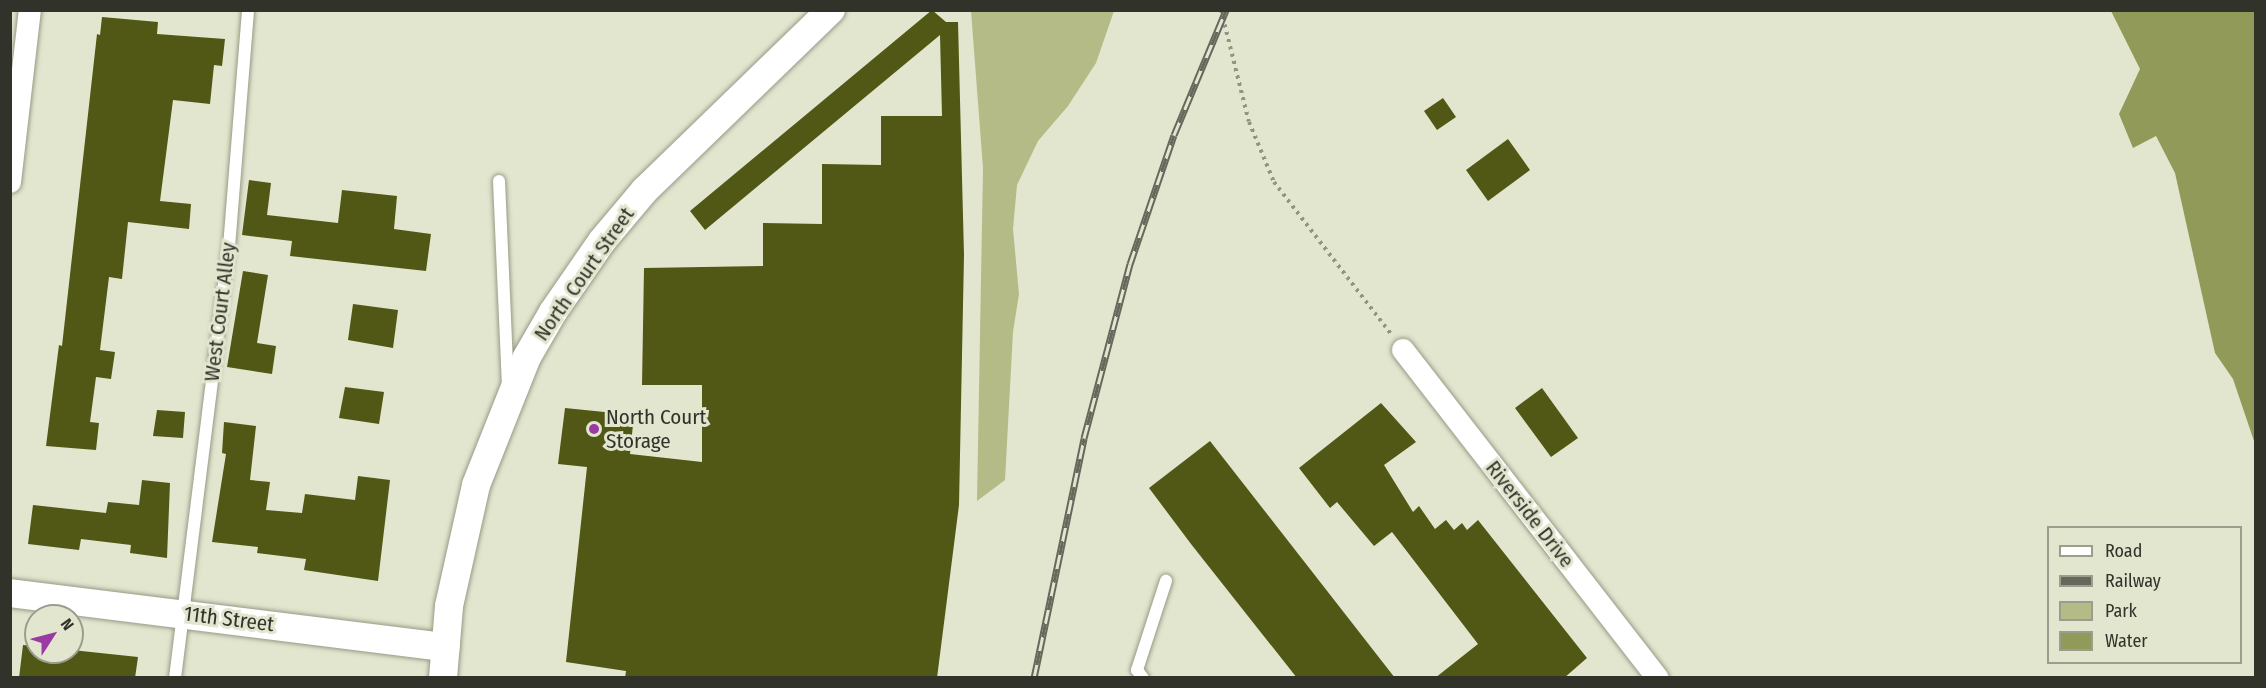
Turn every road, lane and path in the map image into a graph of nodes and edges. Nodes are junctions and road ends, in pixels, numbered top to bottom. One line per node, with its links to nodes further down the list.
1 (30, 10): 7 (street)
2 (248, 10): 12 (lane, West Court Alley)
3 (831, 10): 9 (street, North Court Street)
4 (1221, 10): 5 (path)
5 (1226, 32)
6 (500, 181): 9 (lane)
7 (10, 182)
8 (1403, 350): 17 (street, Riverside Drive)
9 (509, 399): 13 (street, North Court Street)
10 (1166, 581): 14 (lane)
11 (10, 593): 12 (street, 11th Street)
12 (182, 613): 13 (street, 11th Street); 15 (lane, West Court Alley)
13 (446, 646): 16 (street, North Court Street)
14 (1138, 675)
15 (175, 678)
16 (443, 678)
17 (1657, 678)

